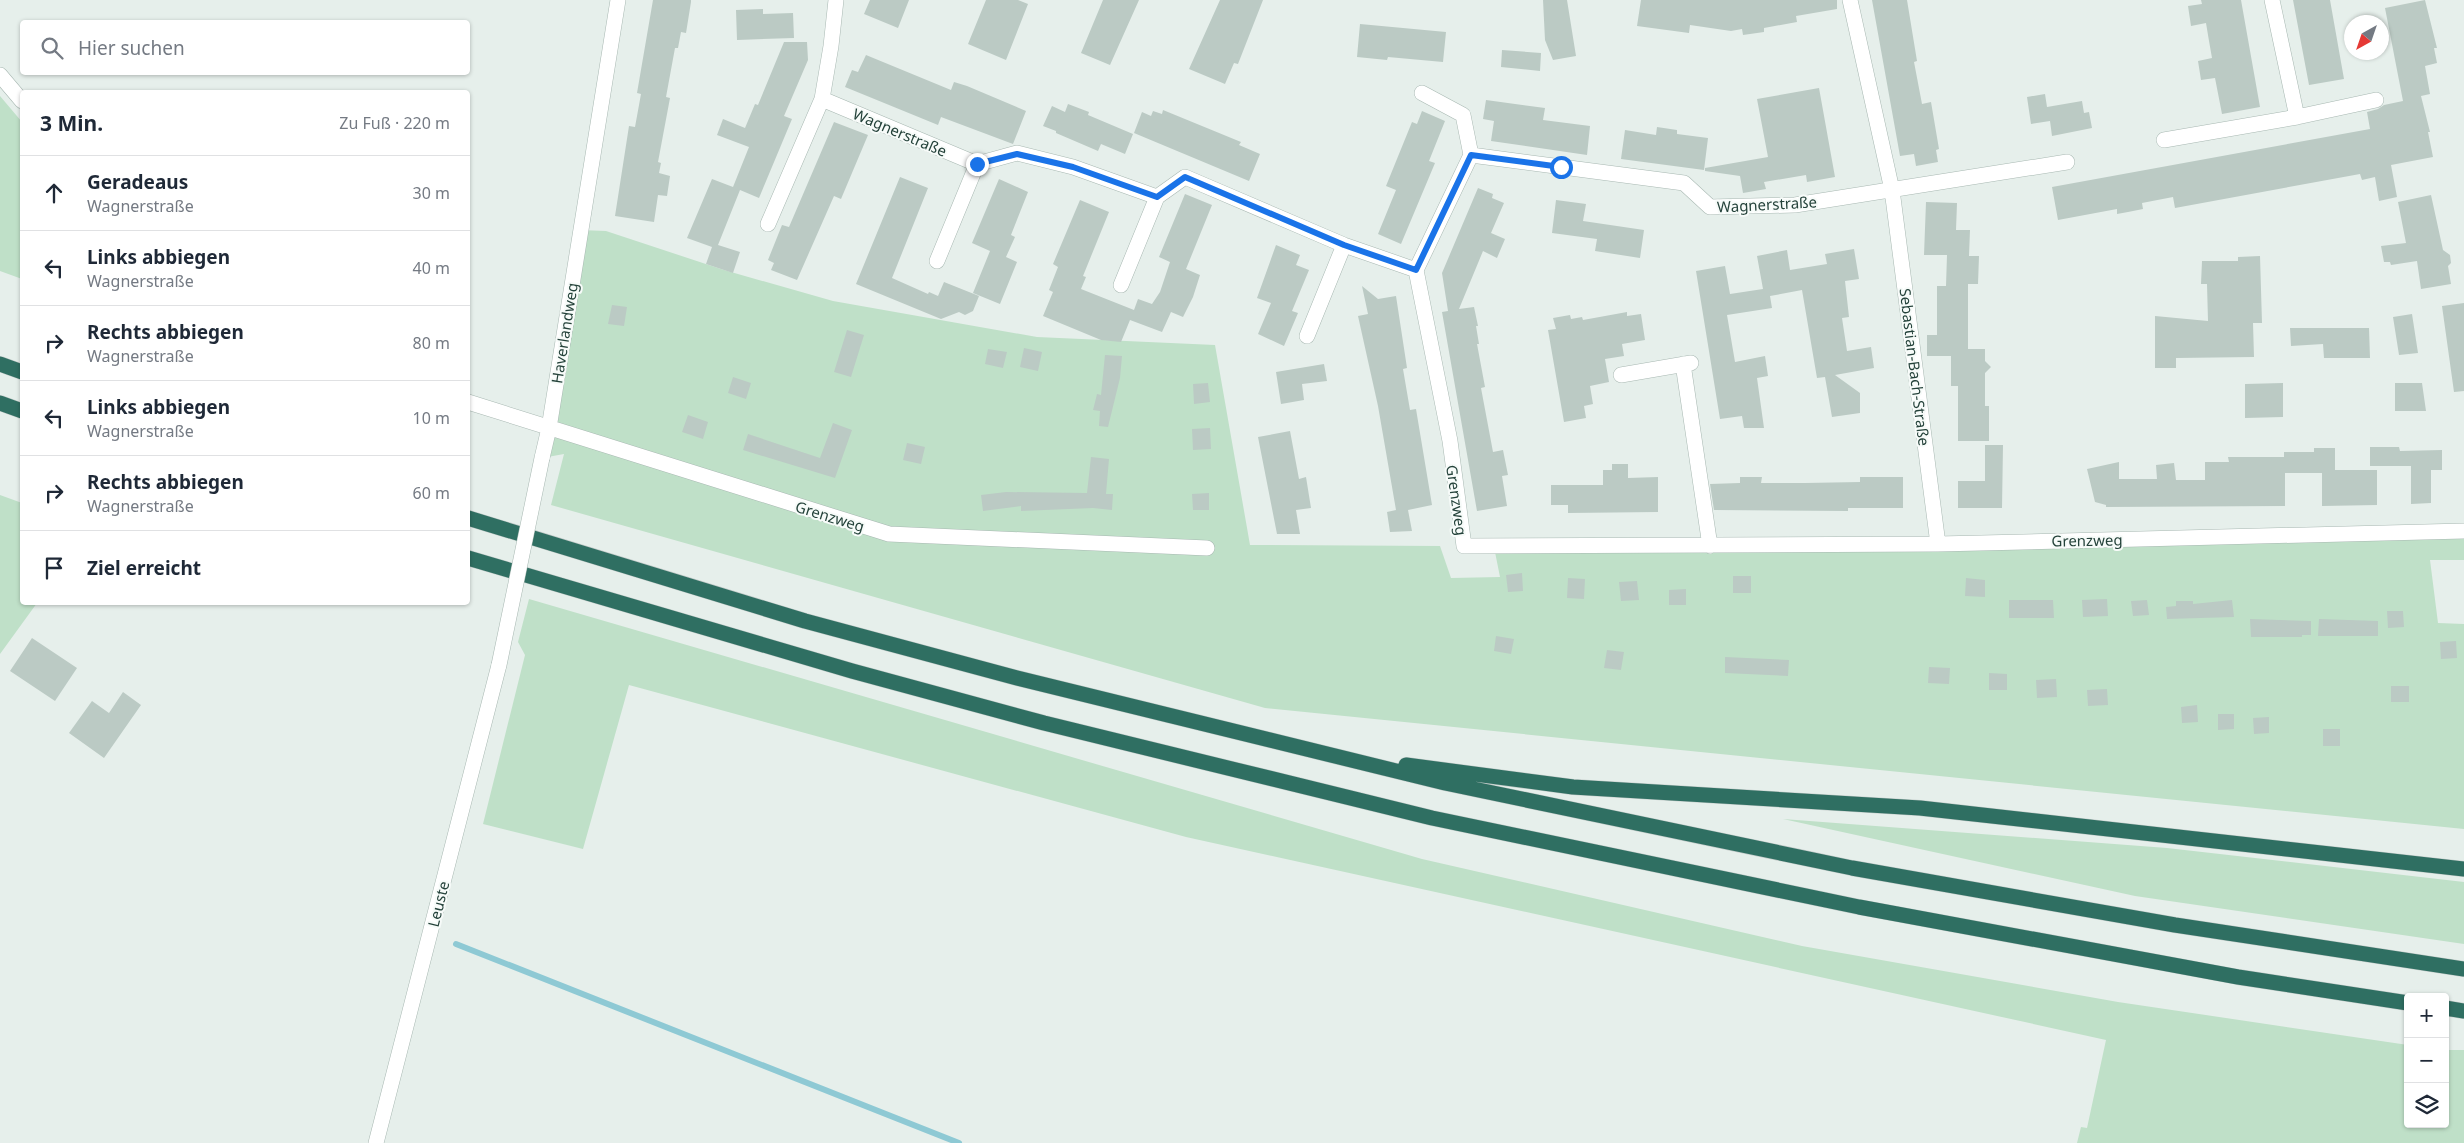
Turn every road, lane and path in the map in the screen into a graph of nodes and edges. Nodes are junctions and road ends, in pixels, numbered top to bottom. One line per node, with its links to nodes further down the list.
1 (618, 0): 29 (street, Haverlandweg)
2 (836, 0): 8 (street)
3 (1850, 0): 15 (street, Sebastian-Bach-Straße)
4 (2272, 0): 10 (street)
5 (0, 75): 7 (street)
6 (1422, 94): 12 (street)
7 (20, 99)
8 (822, 99): 14 (street, Wagnerstraße); 17 (street)
9 (2376, 100): 10 (street)
10 (2297, 117): 11 (street)
11 (2164, 140)
12 (1471, 155): 15 (street, Wagnerstraße); 20 (street)
13 (2067, 162): 15 (street)
14 (977, 164): 16 (street); 19 (street)
15 (1892, 190): 32 (street, Sebastian-Bach-Straße)
16 (1157, 197): 18 (street); 21 (street)
17 (768, 224)
18 (1344, 245): 20 (street); 22 (street)
19 (937, 262)
20 (1416, 270): 33 (street, Grenzweg)
21 (1121, 285)
22 (1307, 336)
23 (0, 364): 24 (highway)
24 (20, 371)
25 (1621, 375): 33 (street)
26 (0, 403): 28 (highway)
27 (470, 403): 29 (street, Grenzweg)
28 (20, 410)
29 (549, 428): 34 (street, Grenzweg); 36 (street, Haverlandweg, bridge)
30 (470, 519): 37 (highway)
31 (2464, 531): 32 (street, Grenzweg)
32 (1938, 544): 33 (street, Grenzweg)
33 (1710, 546)
34 (1207, 548)
35 (470, 559): 40 (highway)
36 (499, 665): 43 (street, Leuste)
37 (1345, 757): 38 (highway); 39 (highway)
38 (2464, 869)
39 (2464, 969)
40 (2404, 1002)
41 (2449, 1009): 42 (highway)
42 (2464, 1011)
43 (376, 1143)

